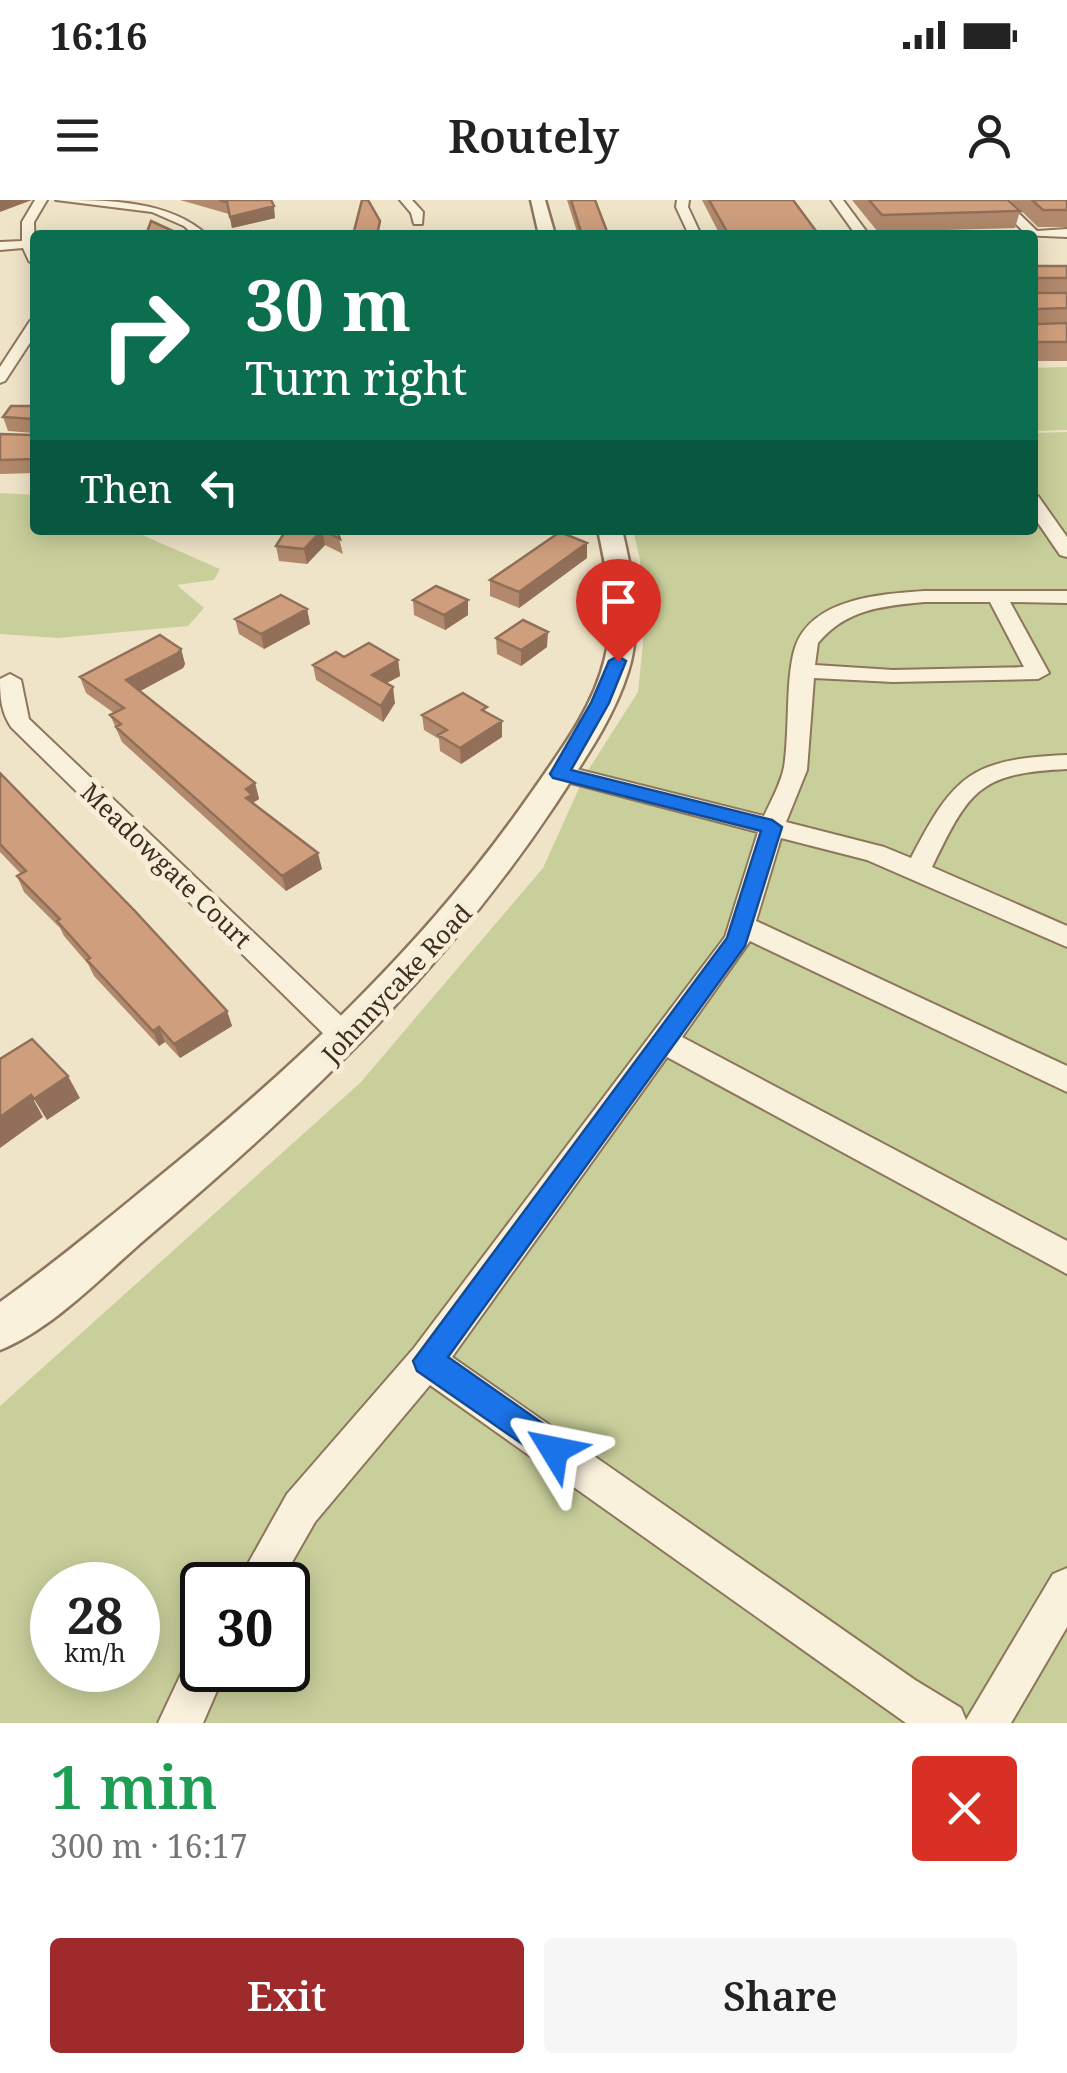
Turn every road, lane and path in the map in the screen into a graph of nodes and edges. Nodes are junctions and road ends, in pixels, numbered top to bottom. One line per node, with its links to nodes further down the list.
1 (41, 200): 16 (street)
2 (62, 200): 9 (street)
3 (406, 200): 8 (street)
4 (538, 200): 10 (street)
5 (683, 200): 11 (street)
6 (837, 200): 12 (street)
7 (998, 200): 13 (street)
8 (418, 227)
9 (195, 230)
10 (546, 230)
11 (693, 230)
12 (858, 230)
13 (1026, 230)
14 (1067, 233): 15 (street)
15 (1038, 234)
16 (27, 244): 17 (street); 18 (street)
17 (0, 246)
18 (30, 250)
19 (30, 332): 20 (street)
20 (0, 378)
21 (1038, 509): 23 (street)
22 (611, 535): 29 (street, Johnnycake Road)
23 (1067, 552)
24 (1067, 597): 25 (street)
25 (998, 598): 26 (street); 26 (street)
26 (802, 672): 30 (street)
27 (10, 680): 34 (street, Meadowgate Court)
28 (1067, 762): 31 (street)
29 (560, 774): 30 (street); 34 (street, Johnnycake Road)
30 (772, 827): 31 (street); 32 (street)
31 (917, 871): 33 (street)
32 (742, 926): 35 (street); 36 (street)
33 (1067, 937)
34 (346, 1038): 38 (street, Johnnycake Road)
35 (664, 1042): 37 (street); 39 (street)
36 (1067, 1080)
37 (1067, 1258)
38 (0, 1328)
39 (428, 1361): 40 (street); 44 (street)
40 (270, 1562)
41 (1067, 1588): 45 (street)
42 (195, 1692): 43 (street)
43 (180, 1723)
44 (946, 1723)
45 (986, 1723)

